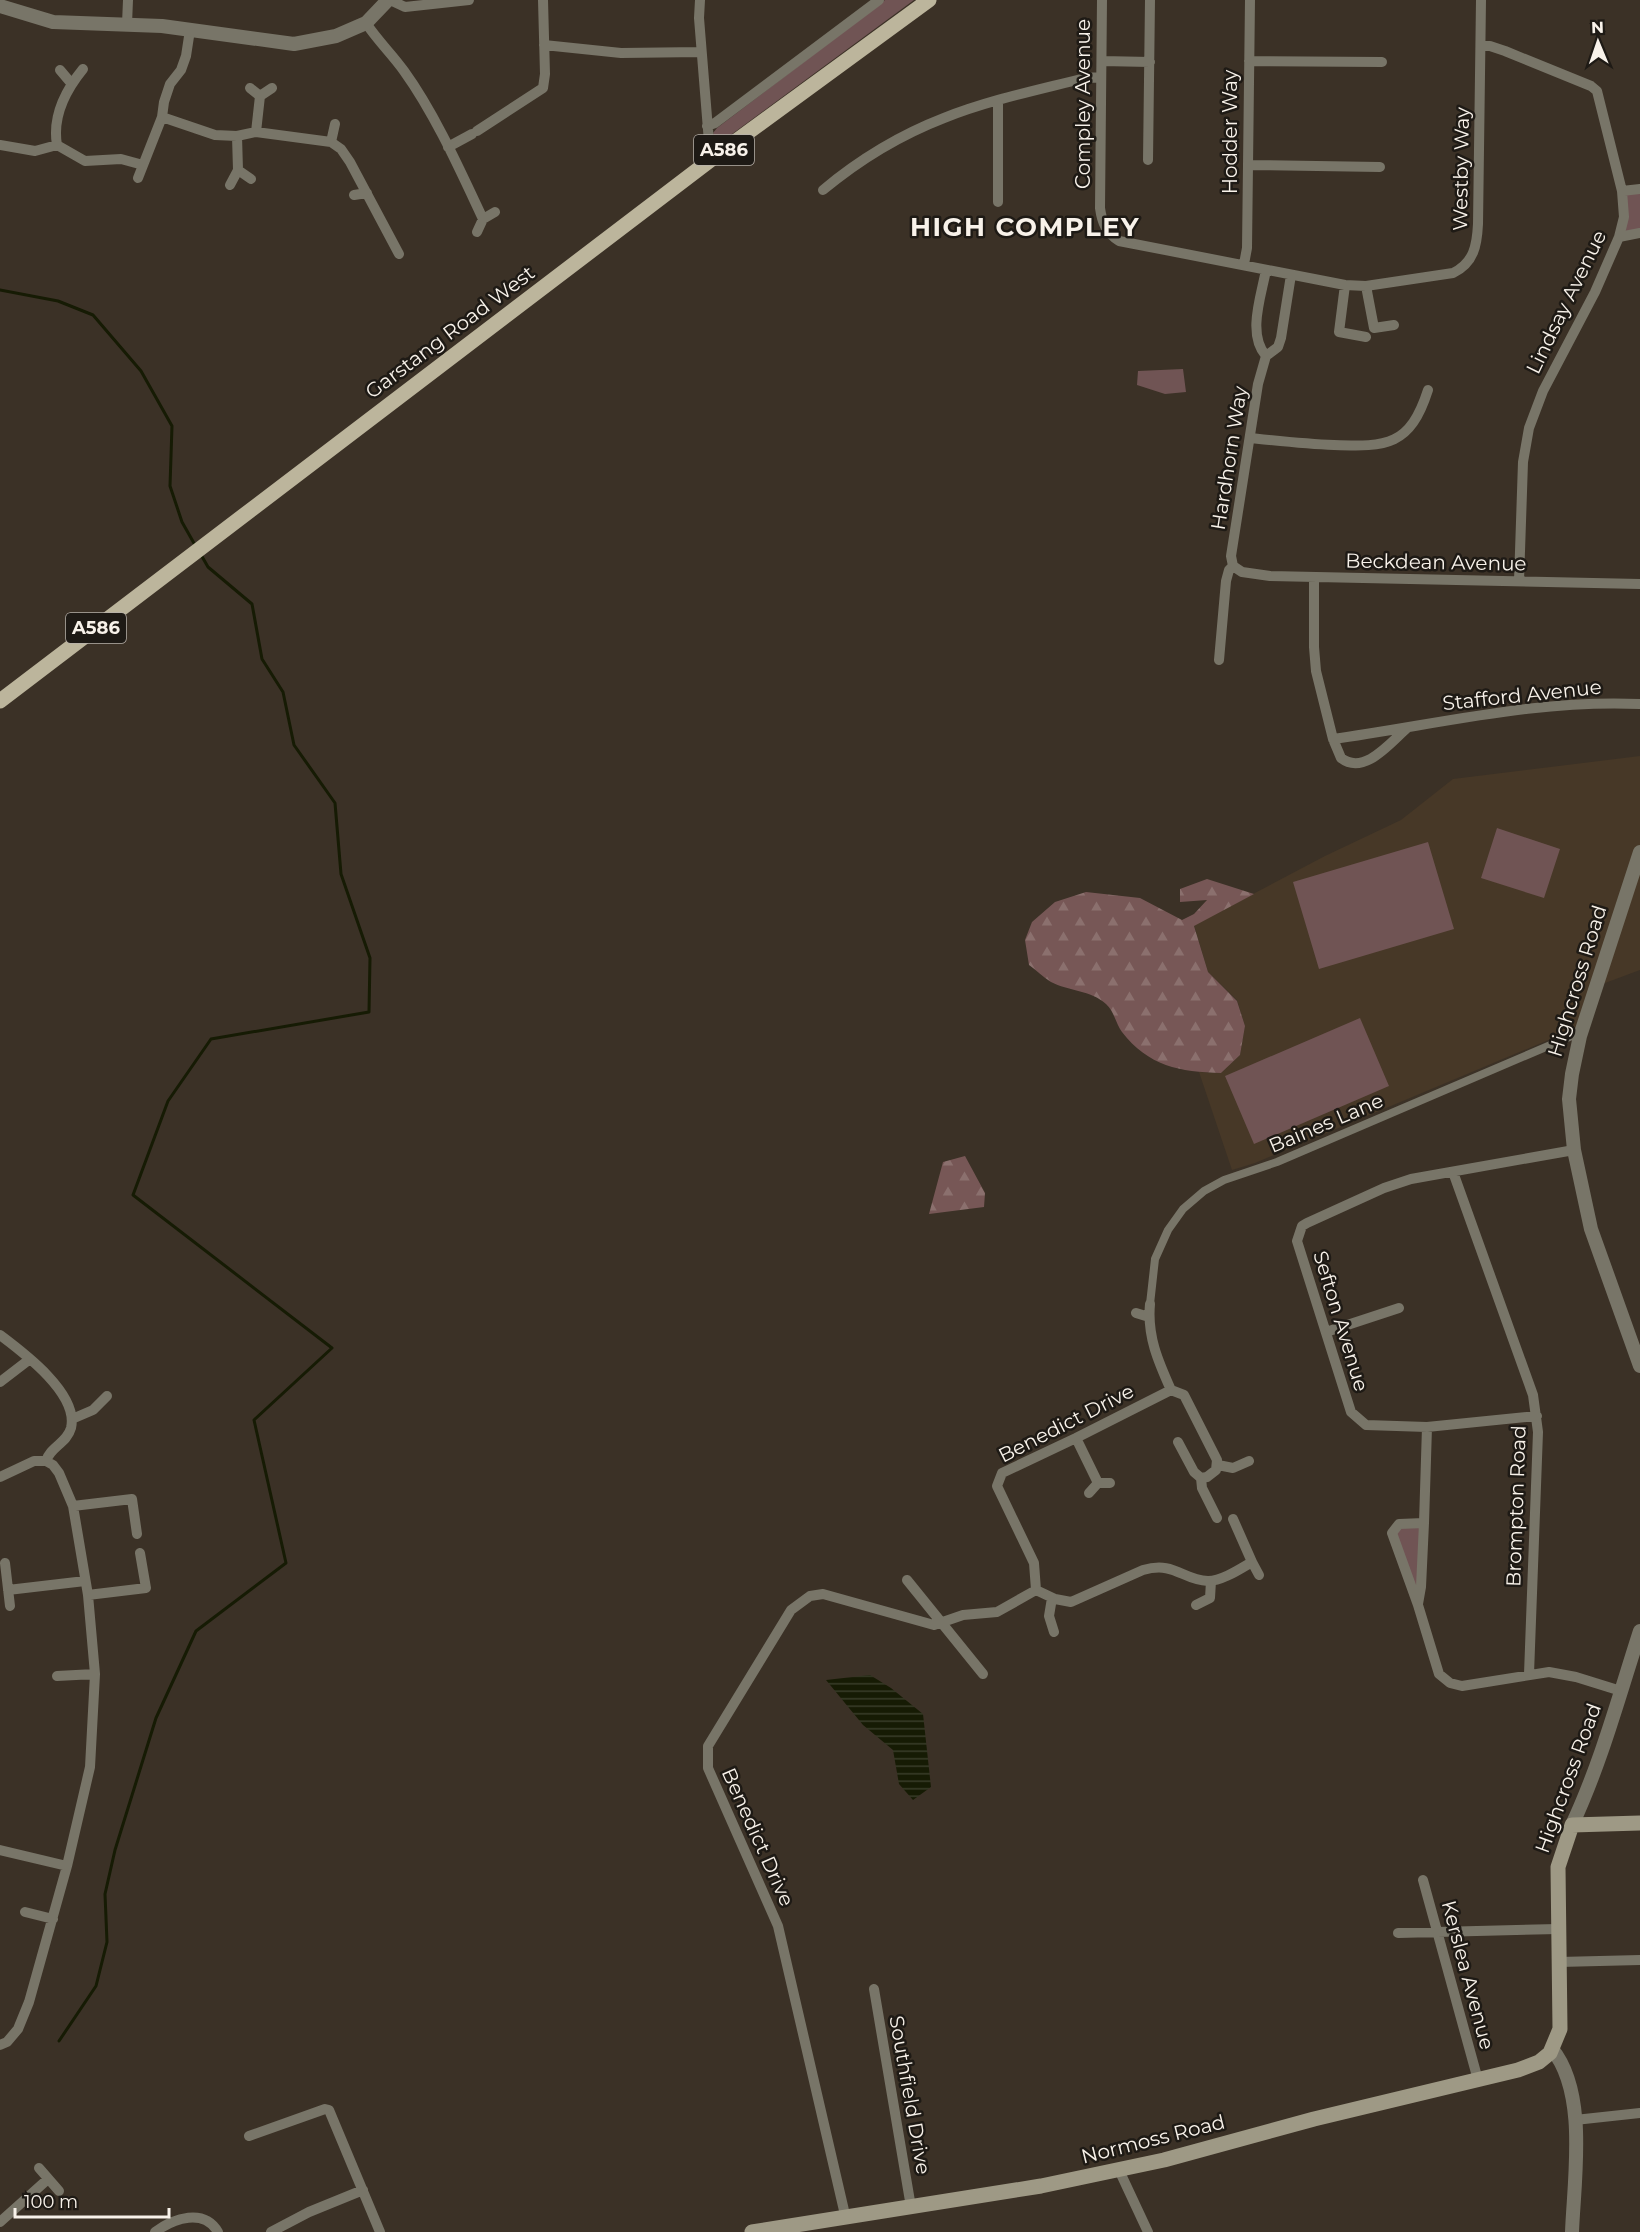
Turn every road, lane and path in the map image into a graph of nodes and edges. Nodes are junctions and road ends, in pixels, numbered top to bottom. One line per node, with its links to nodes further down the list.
1 (128, 0): 14 (street)
2 (389, 0): 3 (street); 13 (street)
3 (469, 0)
4 (543, 0): 16 (street)
5 (700, 0): 18 (street)
6 (879, 0): 33 (street)
7 (929, 0): 40 (main road, Garstang Road West / A586)
8 (1102, 0): 19 (street, Compley Avenue)
9 (1150, 0): 21 (street)
10 (1250, 0): 20 (street, Hodder Way)
11 (1481, 0): 17 (street, Westby Way)
12 (0, 6): 14 (street)
13 (366, 23): 15 (street); 39 (street)
14 (127, 24): 15 (street)
15 (190, 30): 31 (street)
16 (544, 45): 18 (street); 39 (street)
17 (1482, 46): 51 (street, Lindsay Avenue); 65 (street, Westby Way)
18 (701, 52): 33 (street)
19 (1102, 61): 21 (street); 25 (street, Compley Avenue)
20 (1249, 61): 22 (street); 43 (street, Hodder Way)
21 (1150, 62): 41 (street)
22 (1382, 62)
23 (83, 69): 26 (street)
24 (60, 70): 26 (street)
25 (1101, 77): 30 (street); 61 (street, Compley Avenue)
26 (71, 83): 38 (street)
27 (250, 88): 29 (street)
28 (272, 88): 29 (street)
29 (260, 96): 34 (street)
30 (998, 101): 50 (street); 54 (street)
31 (162, 117): 35 (street); 42 (street)
32 (335, 124): 36 (street)
33 (707, 126): 40 (street)
34 (256, 132): 35 (street); 36 (street)
35 (237, 136): 45 (street)
36 (331, 142): 52 (street)
37 (0, 145): 38 (street)
38 (57, 145): 42 (street)
39 (448, 147): 56 (street)
40 (717, 155): 76 (main road, Garstang Road West / A586)
41 (1148, 160)
42 (143, 165): 46 (street)
43 (1248, 165): 44 (street); 61 (street, Hodder Way)
44 (1380, 167)
45 (238, 170): 47 (street); 48 (street)
46 (138, 178)
47 (251, 179)
48 (230, 185)
49 (1640, 189): 51 (street)
50 (823, 190)
51 (1622, 191): 59 (street, Lindsay Avenue)
52 (367, 193): 53 (street); 60 (street)
53 (354, 195)
54 (998, 202)
55 (495, 212): 56 (street)
56 (483, 219): 57 (street)
57 (477, 232)
58 (1640, 233): 59 (street)
59 (1619, 237): 73 (street, Lindsay Avenue)
60 (399, 254)
61 (1244, 264): 62 (street, Compley Avenue)
62 (1266, 270): 63 (street, Compley Avenue); 68 (street)
63 (1291, 275): 64 (street, Westby Way); 68 (street, Hardhorn Way)
64 (1345, 285): 65 (street, Westby Way); 67 (street)
65 (1366, 286): 66 (street)
66 (1394, 325)
67 (1366, 337)
68 (1266, 356): 70 (street, Hardhorn Way)
69 (1428, 390): 70 (street)
70 (1251, 438): 71 (street, Hardhorn Way)
71 (1233, 566): 72 (street, Beckdean Avenue); 75 (street, Hardhorn Way)
72 (1314, 578): 73 (street, Beckdean Avenue); 79 (street)
73 (1519, 581): 74 (street, Beckdean Avenue)
74 (1640, 584)
75 (1218, 660)
76 (0, 701)
77 (1640, 704): 78 (street, Stafford Avenue)
78 (1408, 728): 79 (street, Stafford Avenue); 79 (street)
79 (1333, 739)
80 (1640, 852): 81 (street, Highcross Road)
81 (1581, 1032): 82 (street, Highcross Road); 84 (street, Baines Lane)
82 (1574, 1150): 83 (street, Sefton Avenue); 91 (street, Highcross Road)
83 (1453, 1172): 88 (street, Sefton Avenue); 95 (street, Brompton Road)
84 (1150, 1304): 87 (street)
85 (1399, 1308): 88 (street)
86 (1136, 1313): 87 (street)
87 (1149, 1317): 93 (street)
88 (1326, 1332): 97 (street, Sefton Avenue)
89 (0, 1335): 90 (street)
90 (30, 1359): 92 (street); 96 (street)
91 (1640, 1366)
92 (0, 1382)
93 (1171, 1390): 98 (street, Benedict Drive); 102 (street)
94 (107, 1396): 96 (street)
95 (1537, 1416): 97 (street, Sefton Avenue); 132 (street, Brompton Road)
96 (72, 1419): 100 (street)
97 (1427, 1427): 111 (street)
98 (1076, 1438): 105 (street); 121 (street, Benedict Drive)
99 (1178, 1442): 104 (street)
100 (46, 1461): 103 (street); 108 (street)
101 (1249, 1461): 102 (street)
102 (1218, 1465): 104 (street)
103 (0, 1477)
104 (1201, 1478): 109 (street)
105 (1098, 1483): 106 (street); 107 (street)
106 (1110, 1483)
107 (1089, 1493)
108 (73, 1506): 112 (street); 118 (street)
109 (1217, 1518)
110 (1233, 1519): 114 (street)
111 (1424, 1523): 125 (street); 125 (street)
112 (137, 1534)
113 (140, 1553): 122 (street)
114 (1252, 1562): 116 (street); 119 (street)
115 (5, 1563): 120 (street)
116 (1259, 1575)
117 (907, 1580): 127 (street)
118 (85, 1581): 120 (street); 122 (street)
119 (1211, 1581): 123 (street); 124 (street)
120 (9, 1590): 126 (street)
121 (1036, 1590): 123 (street); 127 (street, Benedict Drive)
122 (87, 1595): 130 (street)
123 (1052, 1598): 129 (street)
124 (1196, 1605)
125 (1418, 1605): 132 (street)
126 (10, 1606)
127 (942, 1623): 131 (street); 160 (street, Benedict Drive)
128 (1640, 1631): 134 (street, Highcross Road)
129 (1054, 1632)
130 (95, 1674): 133 (street); 138 (street)
131 (982, 1674)
132 (1529, 1674): 134 (street)
133 (57, 1676)
134 (1621, 1691): 136 (street, Highcross Road)
135 (1640, 1823): 136 (main road)
136 (1572, 1825): 142 (main road, Highcross Road)
137 (0, 1850): 138 (street)
138 (67, 1866): 141 (street)
139 (1423, 1880): 143 (street, Kerslea Avenue)
140 (25, 1912): 141 (street)
141 (53, 1919): 148 (street)
142 (1558, 1929): 143 (street); 146 (main road, Highcross Road)
143 (1437, 1931): 144 (street); 150 (street, Kerslea Avenue)
144 (1398, 1933)
145 (1640, 1960): 146 (street)
146 (1559, 1962): 149 (main road, Highcross Road)
147 (874, 1989): 159 (street, Southfield Drive)
148 (0, 2045)
149 (1552, 2049): 150 (main road, Normoss Road); 152 (street)
150 (1478, 2080): 155 (main road, Normoss Road)
151 (1640, 2113): 152 (street)
152 (1575, 2120): 168 (street)
153 (249, 2136): 157 (street)
154 (39, 2168): 156 (street)
155 (1119, 2170): 159 (main road, Normoss Road); 167 (street)
156 (48, 2179): 158 (street); 161 (street)
157 (363, 2190): 164 (street); 165 (street)
158 (58, 2191)
159 (911, 2207): 160 (main road, Normoss Road)
160 (846, 2219): 166 (main road, Normoss Road)
161 (0, 2222)
162 (155, 2232): 163 (street)
163 (218, 2232)
164 (271, 2232)
165 (380, 2232)
166 (752, 2232)
167 (1148, 2232)
168 (1572, 2232)

